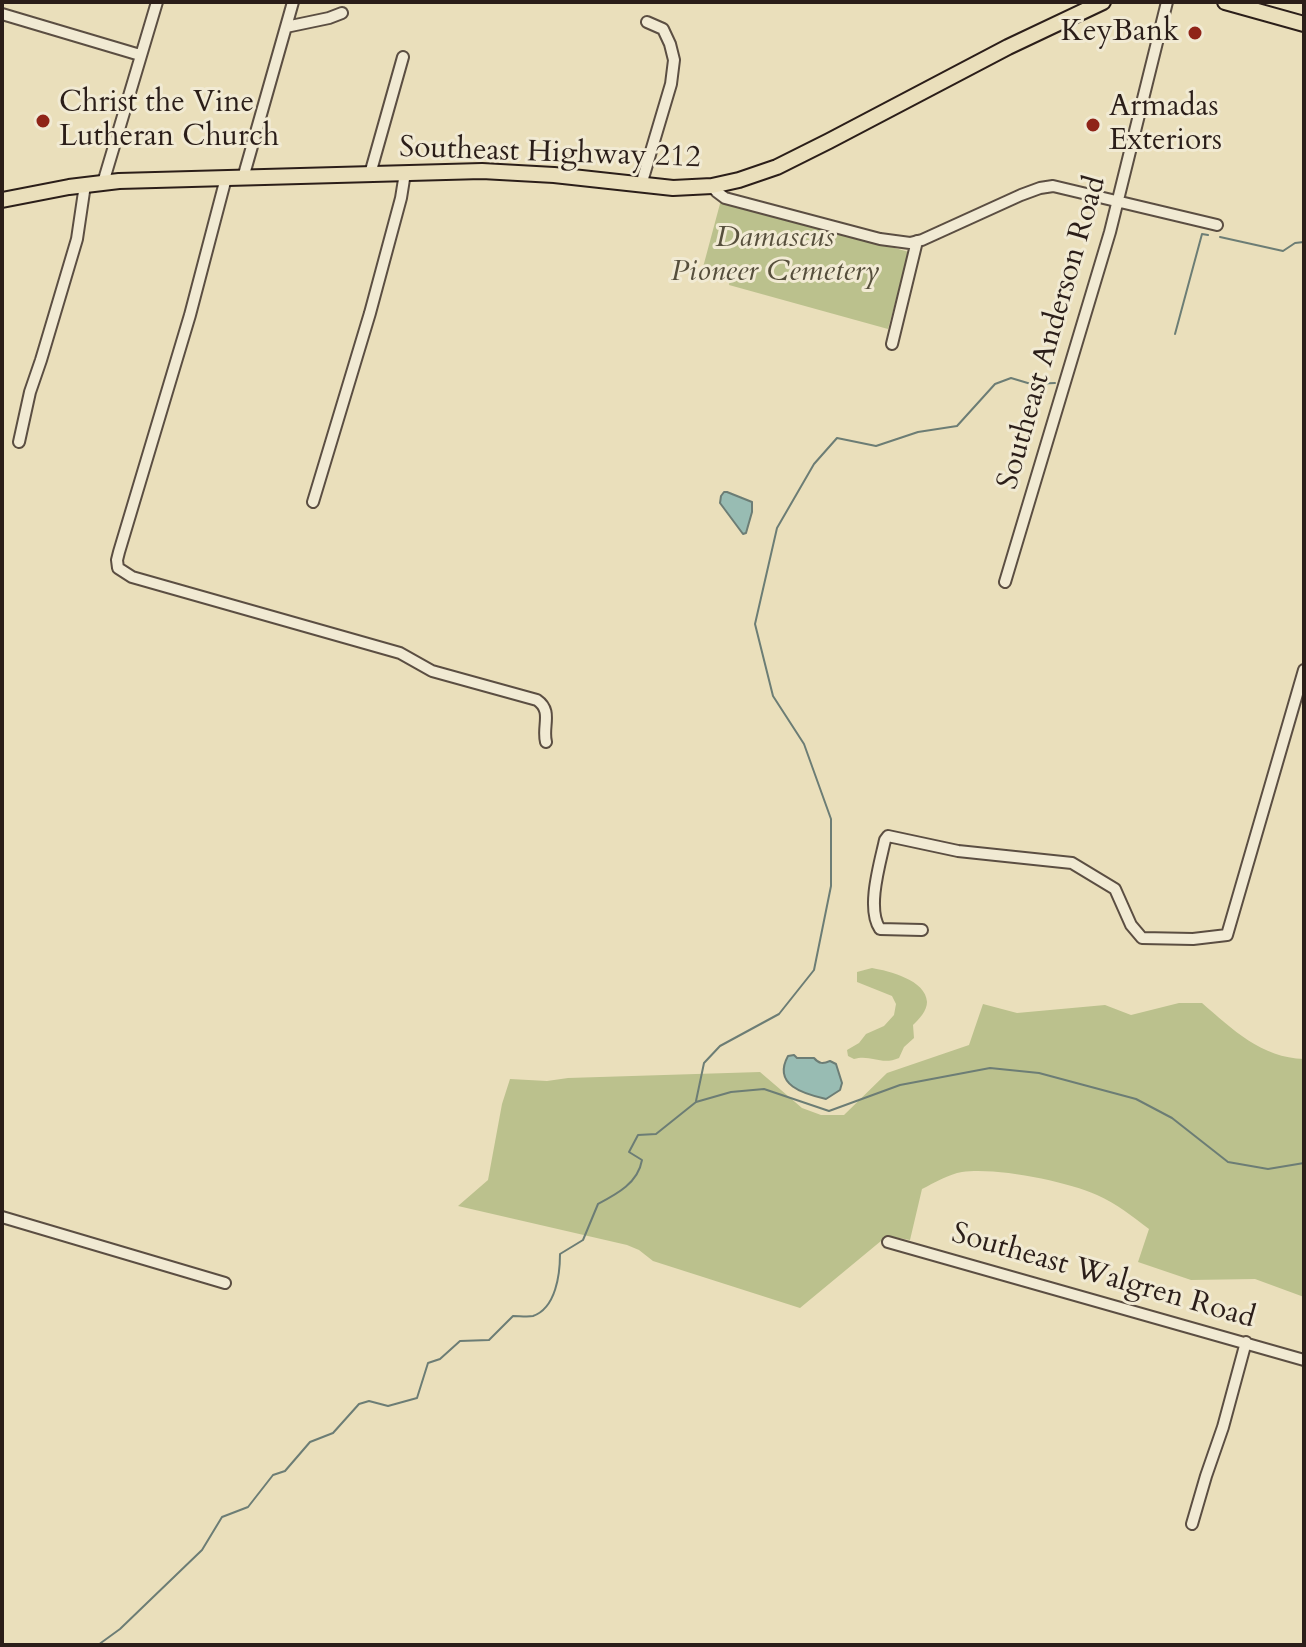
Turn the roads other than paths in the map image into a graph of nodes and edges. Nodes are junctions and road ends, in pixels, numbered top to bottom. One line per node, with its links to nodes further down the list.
1 (157, 2): 11 (street)
2 (293, 2): 10 (street)
3 (1103, 2): 20 (highway, Southeast Highway 212)
4 (1167, 2): 22 (street, Southeast Anderson Road)
5 (1225, 2): 9 (highway)
6 (342, 13): 10 (street)
7 (2, 14): 11 (street)
8 (647, 22): 19 (street)
9 (1304, 24)
10 (286, 27): 16 (street)
11 (140, 55): 17 (street)
12 (403, 57): 14 (street)
13 (405, 173): 14 (highway, Southeast Highway 212); 19 (highway, Southeast Highway 212); 27 (street)
14 (370, 174): 16 (highway, Southeast Highway 212)
15 (226, 178): 16 (highway, Southeast Highway 212); 17 (highway, Southeast Highway 212); 30 (street)
16 (243, 178)
17 (103, 183): 18 (highway, Southeast Highway 212)
18 (85, 185): 21 (highway, Southeast Highway 212); 26 (street)
19 (641, 185): 20 (highway, Southeast Highway 212)
20 (712, 186): 24 (street)
21 (2, 200)
22 (1118, 201): 23 (street); 24 (street); 28 (street, Southeast Anderson Road)
23 (1217, 225)
24 (917, 241): 25 (street)
25 (892, 344)
26 (19, 442)
27 (313, 502)
28 (1005, 582)
29 (1304, 670): 31 (street)
30 (546, 742)
31 (922, 930)
32 (2, 1217): 34 (street)
33 (888, 1242): 35 (street, Southeast Walgren Road)
34 (225, 1283)
35 (1246, 1342): 36 (street, Southeast Walgren Road); 37 (street)
36 (1304, 1360)
37 (1192, 1524)

